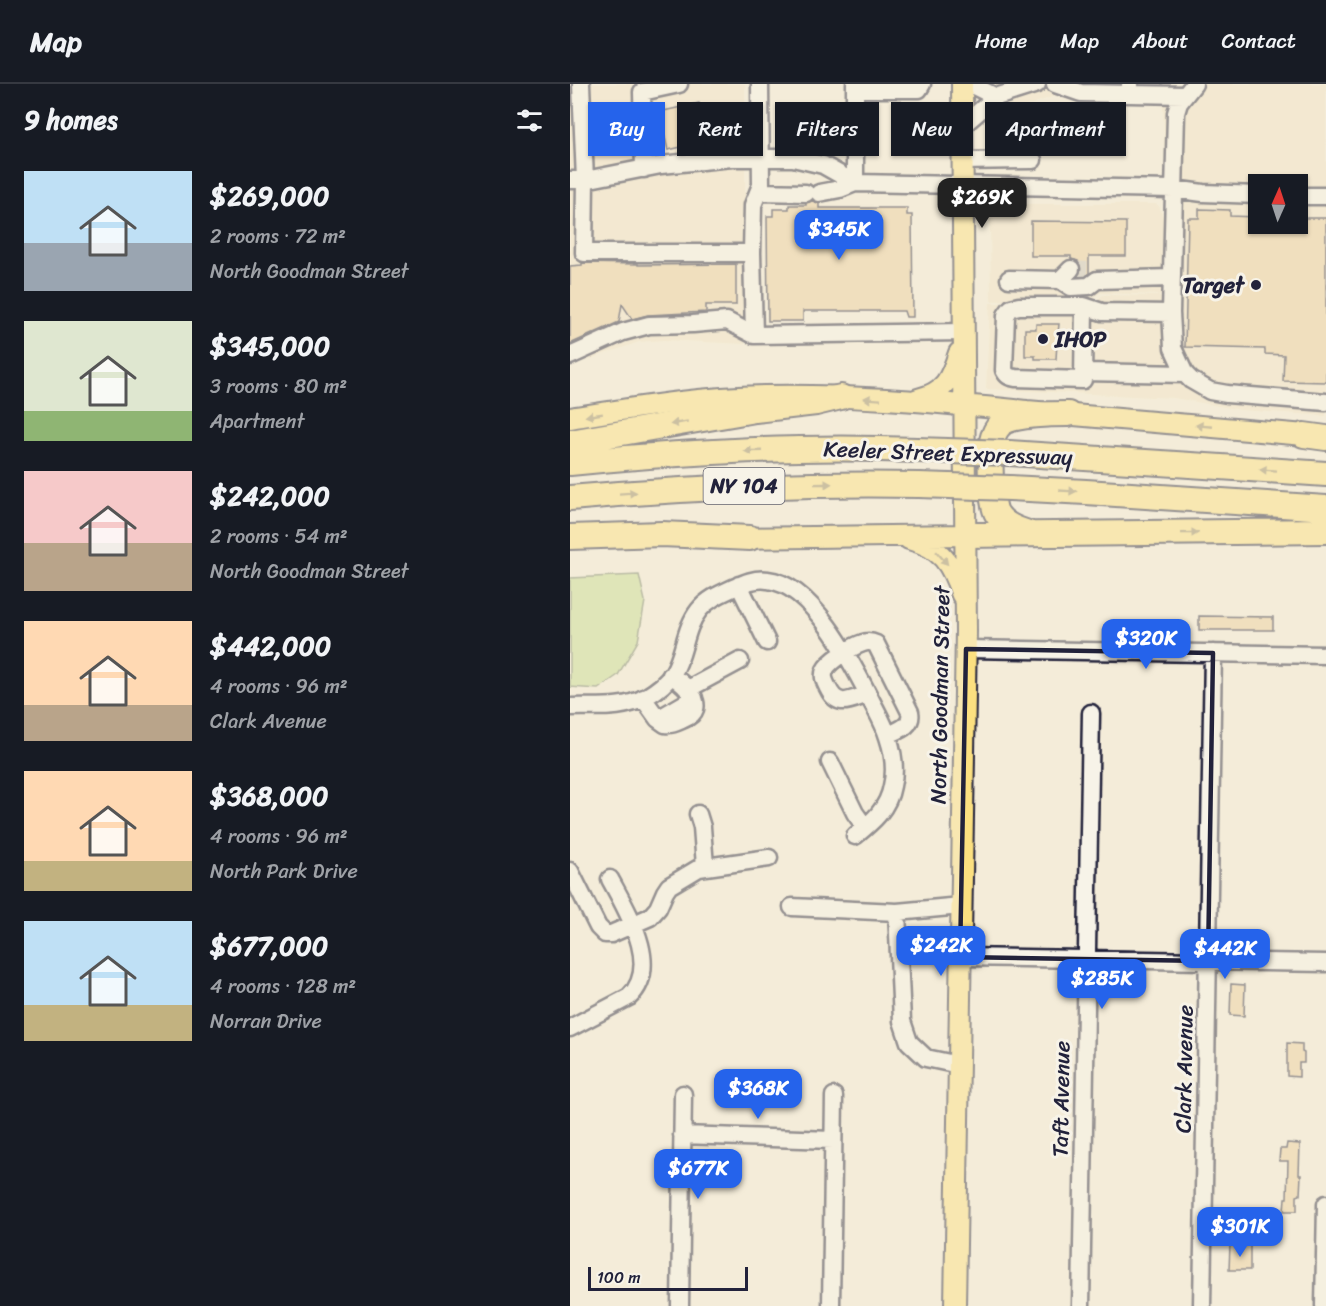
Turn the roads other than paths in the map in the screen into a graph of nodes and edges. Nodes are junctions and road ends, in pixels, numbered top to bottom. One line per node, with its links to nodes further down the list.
1 (581, 84): 16 (street)
2 (679, 84): 21 (street)
3 (760, 84): 18 (street)
4 (962, 84): 14 (main road, North Goodman Street)
5 (970, 84): 13 (street)
6 (1037, 84): 10 (street)
7 (1055, 84): 11 (street)
8 (855, 87): 9 (street); 23 (street)
9 (920, 87)
10 (1016, 87): 13 (street)
11 (1130, 89): 12 (street)
12 (1189, 90): 25 (street)
13 (996, 97): 15 (street)
14 (962, 102)
15 (973, 117)
16 (576, 125): 22 (street)
17 (962, 156): 20 (main road, North Goodman Street)
18 (762, 159): 21 (street); 23 (street); 26 (street)
19 (1033, 160): 20 (street)
20 (962, 161): 24 (main road, North Goodman Street)
21 (644, 169): 22 (street)
22 (577, 180): 30 (street)
23 (855, 183): 24 (street); 26 (street)
24 (963, 184): 25 (street); 35 (main road, North Goodman Street)
25 (1173, 189): 27 (street); 31 (street)
26 (759, 192): 30 (street)
27 (1248, 195)
28 (1308, 196): 29 (street)
29 (1326, 196)
30 (752, 253): 36 (street)
31 (1171, 278): 32 (street); 34 (street)
32 (1009, 279)
33 (1084, 306): 34 (street); 38 (street); 38 (street)
34 (1171, 313): 39 (street)
35 (963, 333): 36 (street); 41 (main road); 43 (main road, North Goodman Street)
36 (754, 335): 37 (street)
37 (570, 356)
38 (1083, 372): 39 (street)
39 (1185, 374): 42 (street)
40 (841, 397): 41 (main road, one-way to 40); 45 (main road, one-way to 45); 47 (highway, one-way to 47)
41 (903, 401): 43 (main road)
42 (1326, 402)
43 (964, 405): 44 (main road); 54 (main road, North Goodman Street)
44 (1068, 414): 46 (main road, one-way to 44); 53 (highway)
45 (570, 418)
46 (1319, 436)
47 (570, 442)
48 (570, 463): 49 (highway, Keeler Street Expressway / NY 104, one-way to 48, bridge)
49 (1326, 474)
50 (570, 498): 51 (highway, Keeler Street Expressway / NY 104, one-way to 51, bridge)
51 (1326, 508)
52 (1326, 531): 53 (highway, one-way to 52)
53 (1040, 534): 54 (highway)
54 (966, 535): 55 (main road); 60 (main road, North Goodman Street)
55 (891, 536): 57 (main road); 60 (main road, one-way to 60)
56 (570, 537): 57 (highway)
57 (750, 538): 58 (main road)
58 (570, 547)
59 (739, 585): 61 (street); 63 (street); 67 (street)
60 (966, 609): 62 (main road, North Goodman Street)
61 (767, 642)
62 (966, 650): 64 (street); 80 (main road, North Goodman Street)
63 (846, 652): 69 (street); 69 (street); 73 (street)
64 (1213, 654): 65 (street); 86 (street, Clark Avenue)
65 (1326, 655)
66 (740, 661): 68 (street)
67 (671, 675): 68 (street); 70 (street)
68 (691, 693): 70 (street)
69 (868, 694): 73 (street)
70 (643, 698): 71 (street)
71 (570, 707)
72 (1090, 713): 85 (street, Taft Avenue)
73 (888, 735): 74 (street)
74 (830, 762)
75 (698, 814): 77 (street)
76 (769, 858): 77 (street)
77 (705, 866): 83 (street)
78 (570, 872): 83 (street)
79 (610, 879): 83 (street)
80 (961, 906): 82 (street); 84 (main road, North Goodman Street)
81 (792, 907): 82 (street)
82 (897, 912): 89 (street)
83 (633, 926): 88 (street)
84 (960, 957): 85 (street); 89 (main road, North Goodman Street)
85 (1086, 959): 86 (street); 98 (street, Taft Avenue)
86 (1208, 961): 87 (street); 99 (street, Clark Avenue)
87 (1326, 963)
88 (571, 1026)
89 (958, 1065): 97 (main road, North Goodman Street)
90 (682, 1094): 92 (street)
91 (834, 1096): 93 (street)
92 (682, 1135): 93 (street); 95 (street)
93 (833, 1140): 96 (street)
94 (1326, 1204): 100 (street)
95 (680, 1306)
96 (831, 1306)
97 (955, 1306)
98 (1081, 1306)
99 (1202, 1306)
100 (1324, 1306)

